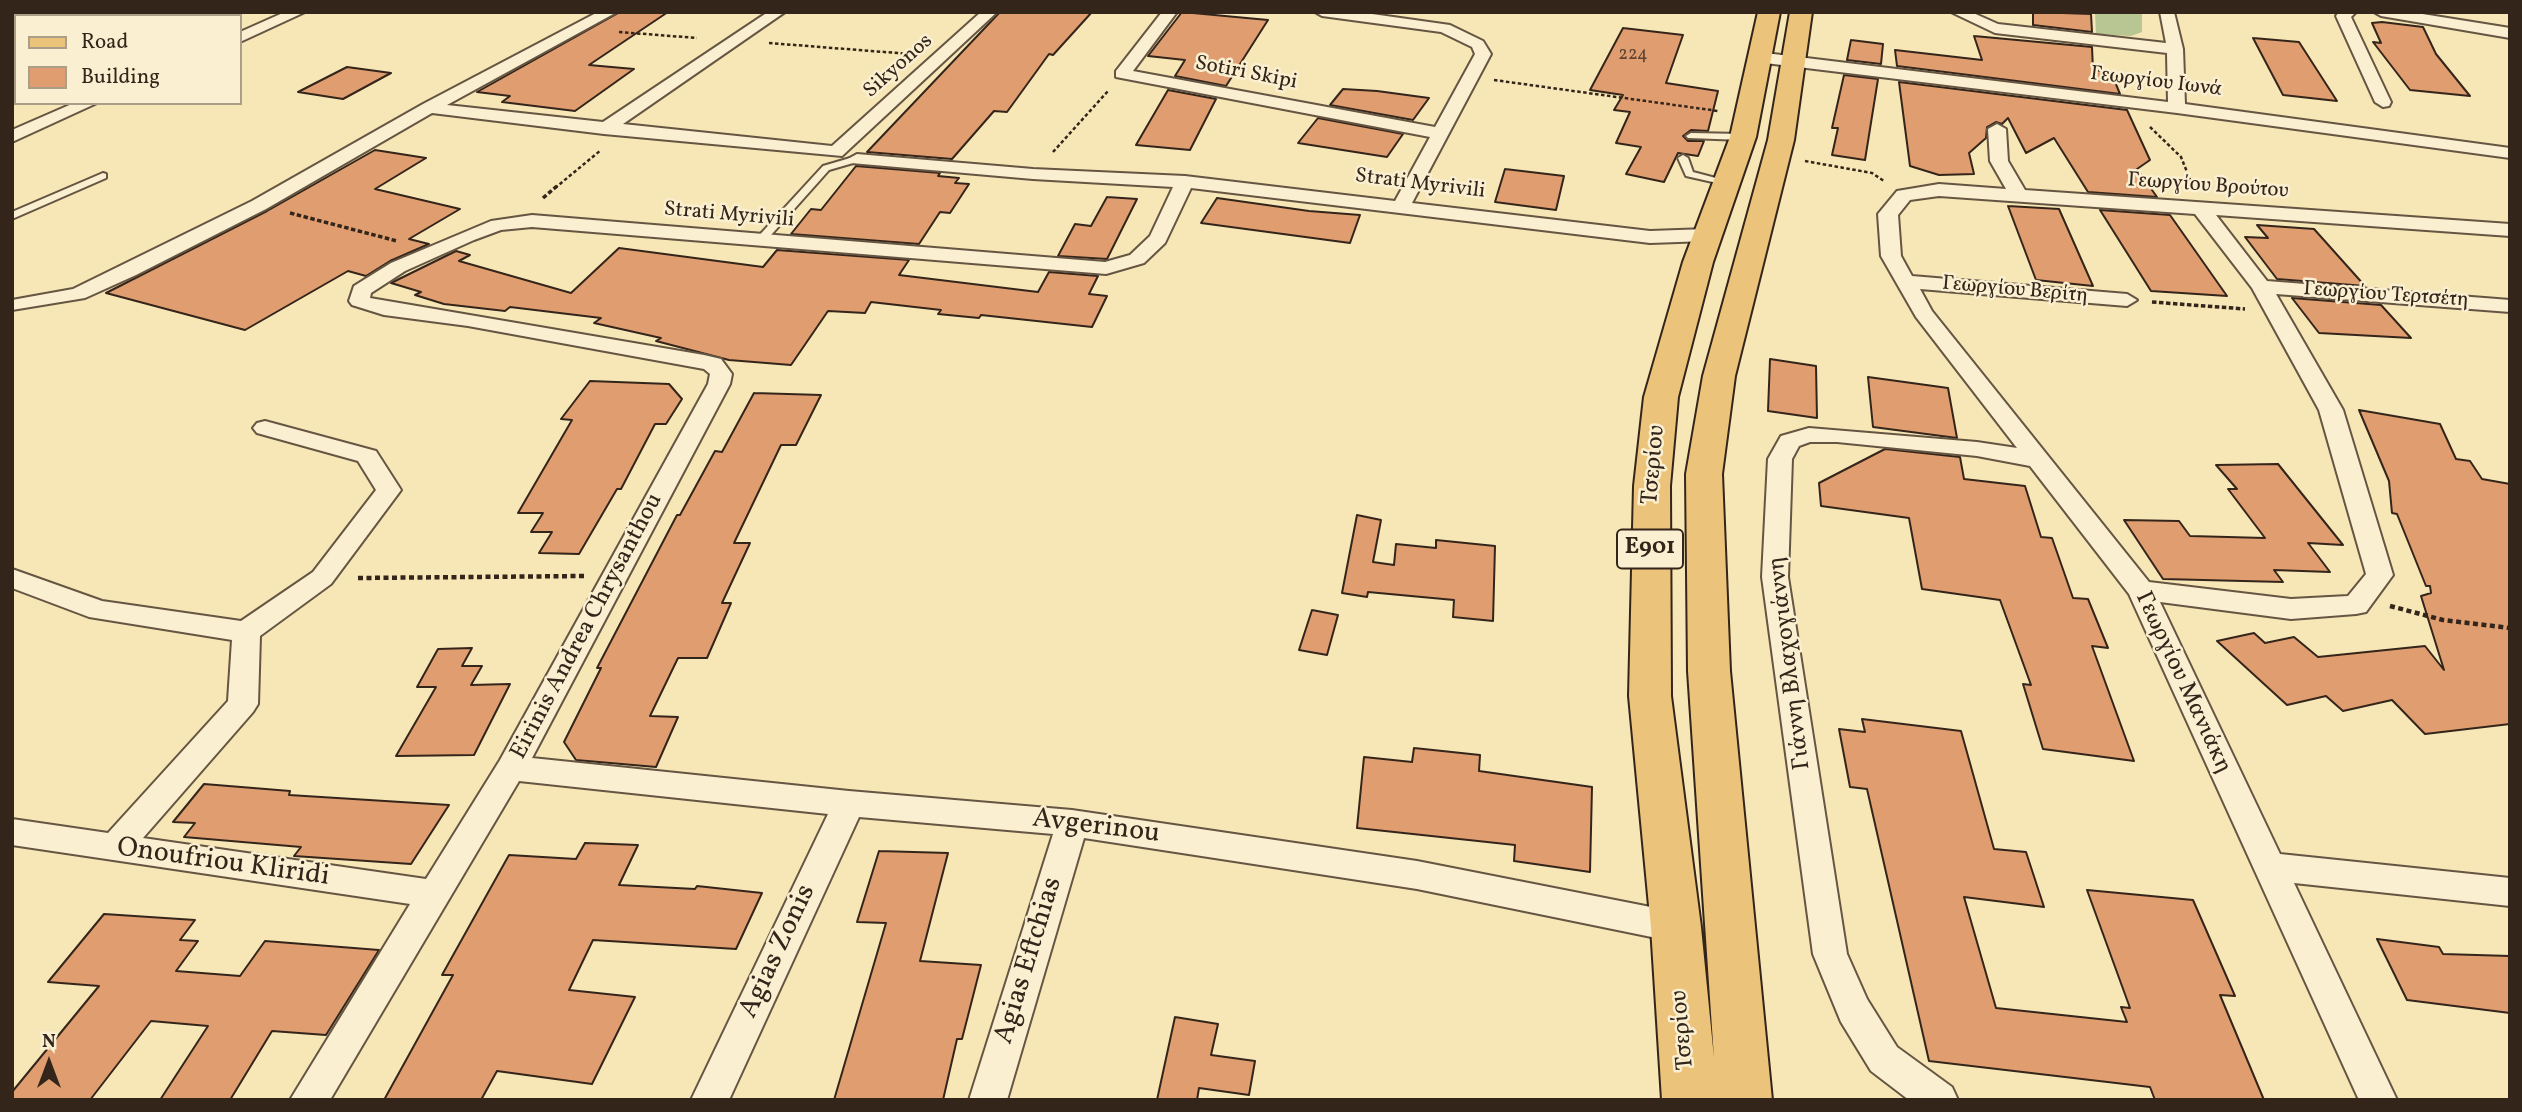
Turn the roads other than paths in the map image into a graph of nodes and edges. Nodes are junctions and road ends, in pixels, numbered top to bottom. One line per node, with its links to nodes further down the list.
1 (298, 12): 15 (street)
2 (610, 12): 21 (street)
3 (778, 12): 23 (street)
4 (990, 12): 23 (street, Sikyonos)
5 (1170, 12): 25 (street, Sotiri Skipi)
6 (1322, 12): 13 (street)
7 (1769, 12): 17 (main road, Τσερίου / E901)
8 (1801, 12): 18 (main road, Τσερίου / E901)
9 (1958, 12): 16 (street)
10 (2167, 12): 16 (street)
11 (2381, 12): 14 (street)
12 (2346, 14): 19 (street)
13 (1412, 17): 25 (street)
14 (2510, 33)
15 (242, 36)
16 (2175, 48): 22 (street)
17 (1758, 57): 18 (street, Γεωργίου Ιωνά); 28 (main road, Τσερίου / E901)
18 (1796, 63): 22 (street, Γεωργίου Ιωνά); 28 (main road, Τσερίου / E901)
19 (2383, 102)
20 (84, 105): 27 (street)
21 (429, 108): 23 (street); 46 (street)
22 (2177, 108): 29 (street, Γεωργίου Ιωνά)
23 (604, 129)
24 (1997, 130): 35 (street)
25 (1438, 133): 37 (street)
26 (1691, 136): 28 (lane)
27 (12, 137)
28 (1755, 137): 34 (main road, Τσερίου / E901); 68 (main road, Τσερίου / E901)
29 (2510, 153)
30 (1683, 158): 34 (lane)
31 (857, 159): 33 (street, Strati Myrivili); 42 (lane)
32 (103, 176): 39 (lane)
33 (1185, 182): 37 (street, Strati Myrivili); 42 (street, Strati Myrivili)
34 (1726, 182): 43 (main road, Τσερίου / E901)
35 (2018, 194): 36 (street, Γεωργίου Βρούτου); 38 (street, Γεωργίου Βρούτου)
36 (1904, 195): 44 (street, Γεωργίου Μανιάκη)
37 (1402, 205): 41 (street, Strati Myrivili)
38 (2202, 210): 40 (street, Γεωργίου Βρούτου); 45 (street)
39 (12, 216)
40 (2510, 229)
41 (1650, 237): 43 (street, Strati Myrivili); 43 (street, Strati Myrivili)
42 (759, 242): 49 (street, Strati Myrivili)
43 (1702, 249): 63 (main road, Τσερίου / E901)
44 (1903, 281): 47 (street, Γεωργίου Βερίτη); 51 (street, Γεωργίου Μανιάκη)
45 (2261, 287): 48 (street, Γεωργίου Τερτσέτη); 53 (street)
46 (14, 300)
47 (2127, 300)
48 (2510, 306)
49 (468, 320): 55 (street, Eirinis Andrea Chrysanthou)
50 (265, 429): 54 (street)
51 (2041, 460): 53 (street, Γεωργίου Μανιάκη); 69 (street, Γιάννη Βλαχογιάννη)
52 (12, 578): 54 (street)
53 (2141, 590): 60 (street, Γεωργίου Μανιάκη)
54 (246, 632): 59 (street)
55 (512, 768): 56 (street, Avgerinou); 62 (street, Eirinis Andrea Chrysanthou)
56 (849, 804): 57 (street, Avgerinou); 65 (street, Agias Zonis)
57 (1072, 823): 63 (street, Avgerinou); 66 (street, Agias Eftchias)
58 (12, 832): 59 (street, Onoufriou Kliridi)
59 (113, 849): 62 (street, Onoufriou Kliridi)
60 (2267, 866): 61 (street); 70 (street, Γεωργίου Μανιάκη)
61 (2510, 892)
62 (435, 894): 64 (street, Eirinis Andrea Chrysanthou)
63 (1676, 927): 67 (main road, Τσερίου / E901)
64 (309, 1100)
65 (710, 1100)
66 (988, 1100)
67 (1690, 1100)
68 (1744, 1100)
69 (1939, 1100)
70 (2378, 1100)

